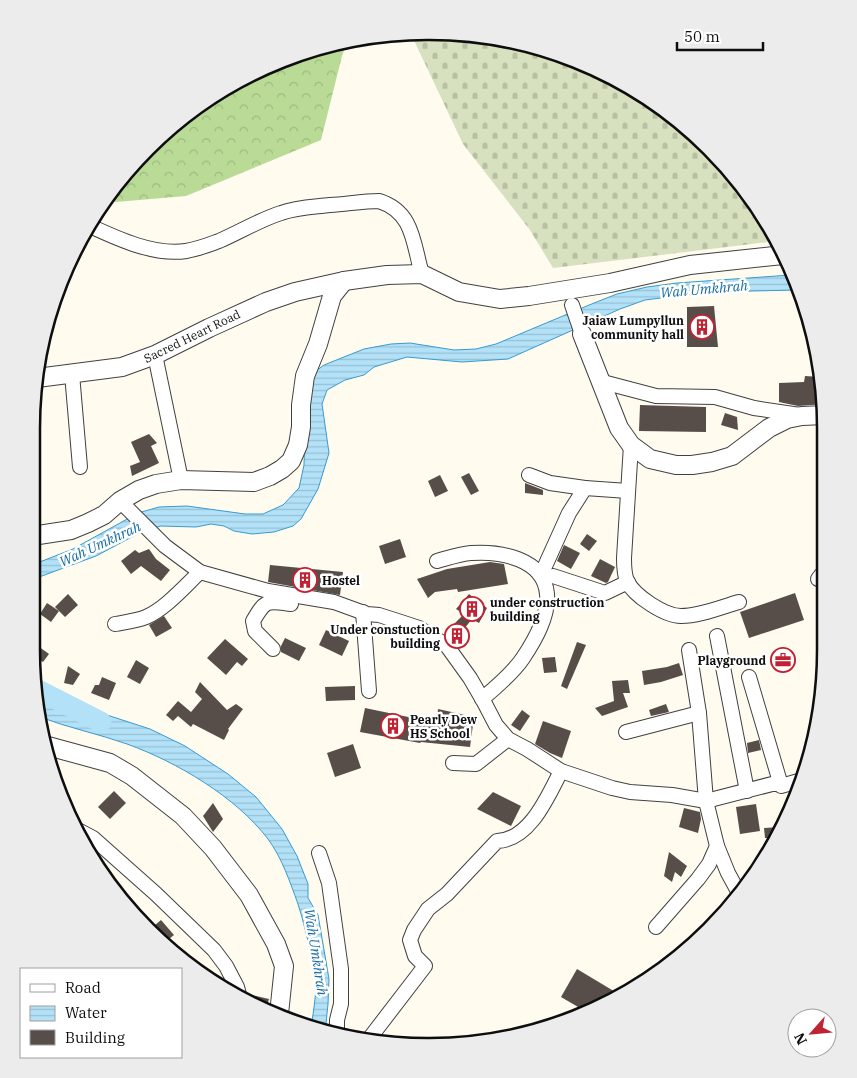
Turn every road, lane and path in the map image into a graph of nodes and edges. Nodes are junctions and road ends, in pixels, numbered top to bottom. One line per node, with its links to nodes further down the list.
1 (95, 228): 3 (street)
2 (777, 257): 5 (street)
3 (422, 274): 4 (street, Sacred Heart Road); 5 (street)
4 (344, 281): 7 (street, Sacred Heart Road); 16 (street)
5 (566, 298): 6 (street)
6 (582, 334): 10 (street)
7 (155, 355): 8 (street, Sacred Heart Road); 16 (street)
8 (72, 374): 9 (street, Sacred Heart Road); 14 (street)
9 (43, 377)
10 (599, 381): 12 (street); 13 (street)
11 (816, 415): 12 (street)
12 (802, 416): 13 (street)
13 (630, 445): 18 (street)
14 (80, 468)
15 (528, 475): 17 (street)
16 (181, 480): 19 (street)
17 (585, 488): 18 (street); 23 (street)
18 (628, 492): 24 (street)
19 (126, 507): 20 (street); 22 (street)
20 (40, 535)
21 (437, 561): 23 (street)
22 (200, 572): 25 (street); 28 (street)
23 (547, 575): 24 (street); 34 (street)
24 (628, 582): 26 (street)
25 (310, 598): 27 (street); 30 (street)
26 (739, 602)
27 (363, 612): 33 (street); 34 (street)
28 (115, 624)
29 (717, 636): 43 (street)
30 (273, 649)
31 (688, 650): 35 (street)
32 (749, 677): 41 (street)
33 (369, 691)
34 (482, 699): 37 (street)
35 (699, 713): 36 (street); 44 (street)
36 (626, 732)
37 (508, 739): 39 (street); 40 (street)
38 (53, 751): 51 (street)
39 (453, 763)
40 (561, 771): 44 (street); 53 (street)
41 (780, 782): 42 (street); 43 (street)
42 (793, 783)
43 (747, 791): 44 (street)
44 (706, 801): 46 (street)
45 (89, 837): 50 (street)
46 (717, 846): 48 (street); 49 (street)
47 (319, 853): 52 (street)
48 (736, 887)
49 (656, 927)
50 (237, 987)
51 (280, 1008)
52 (337, 1027)
53 (373, 1034)

